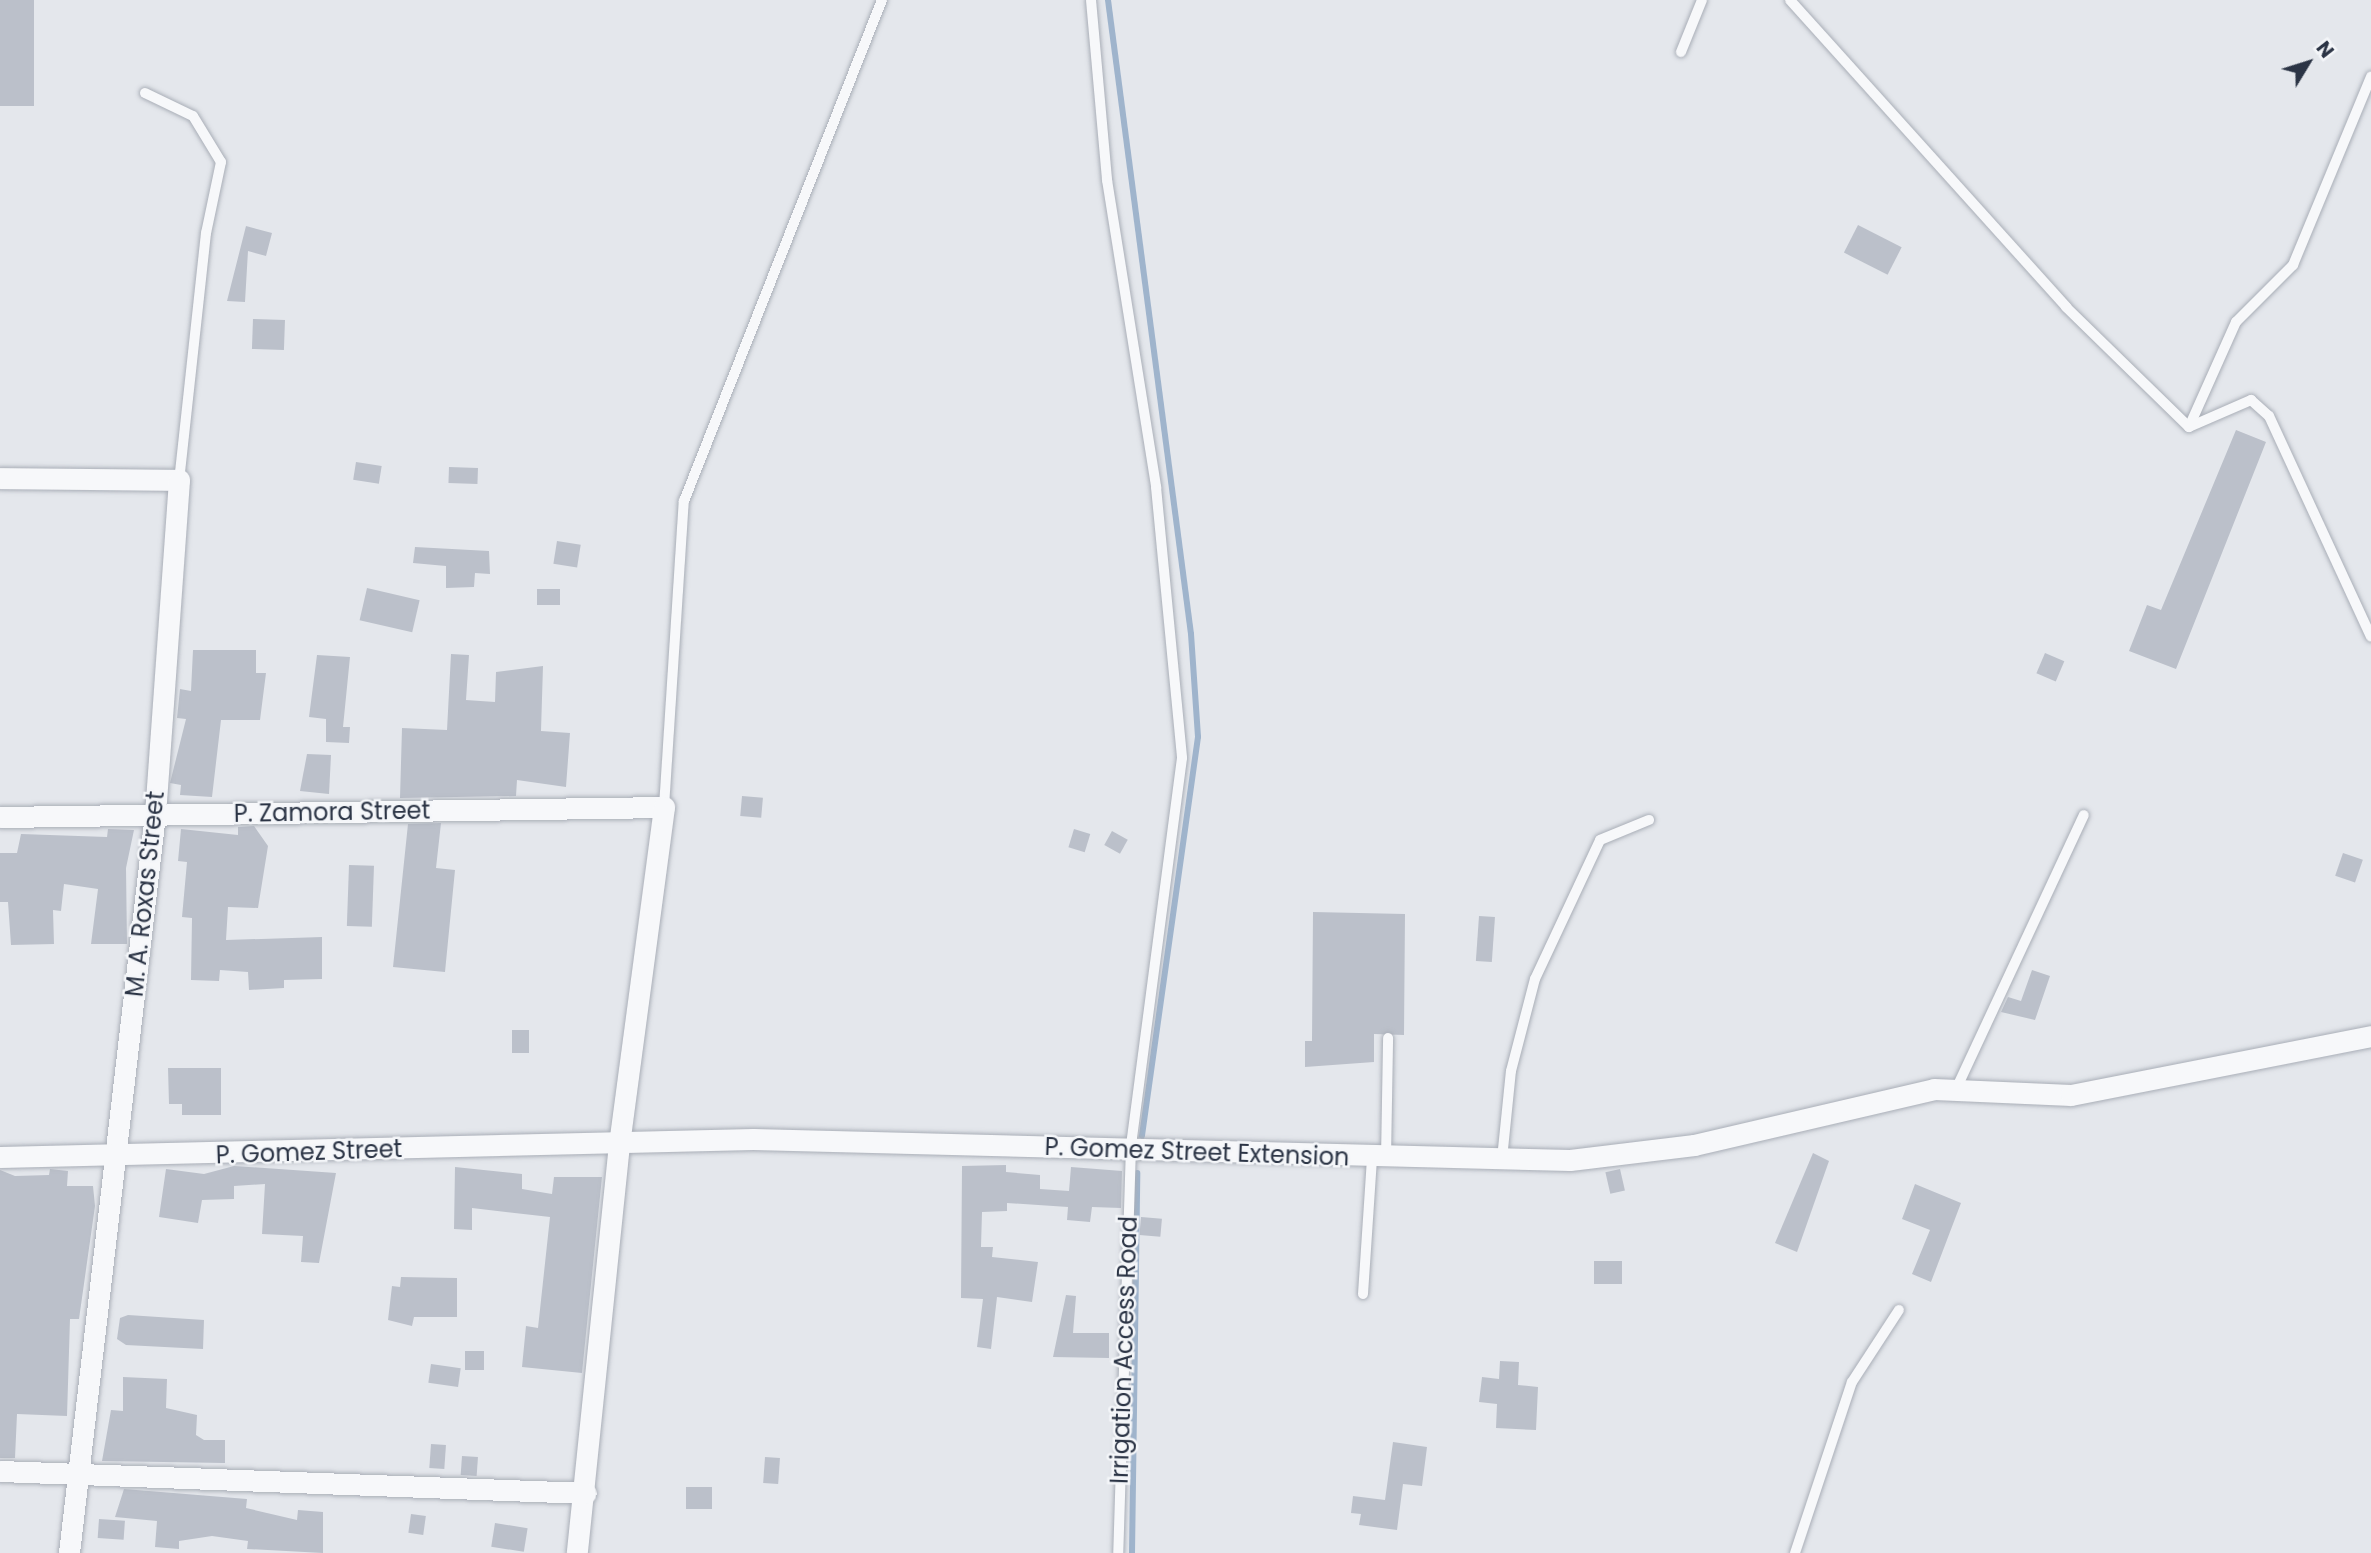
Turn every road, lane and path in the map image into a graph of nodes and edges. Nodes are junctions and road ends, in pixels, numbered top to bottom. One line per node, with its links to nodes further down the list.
1 (882, 0): 12 (lane)
2 (1091, 0): 21 (lane, Irrigation Access Road)
3 (1702, 0): 5 (lane)
4 (1790, 0): 8 (lane)
5 (1681, 52)
6 (2371, 77): 8 (lane)
7 (145, 93): 10 (lane, M. A. Roxas Street)
8 (2189, 427): 11 (lane)
9 (0, 478): 10 (street)
10 (179, 480): 13 (street, M. A. Roxas Street)
11 (2371, 637)
12 (663, 807): 13 (street, P. Zamora Street); 20 (street)
13 (155, 814): 15 (street, P. Zamora Street); 23 (street, M. A. Roxas Street)
14 (2084, 815): 19 (lane)
15 (0, 817)
16 (1649, 820): 25 (lane)
17 (2371, 1035): 19 (street, P. Gomez Street Extension)
18 (1388, 1038): 24 (lane)
19 (1957, 1087): 25 (street, P. Gomez Street Extension)
20 (619, 1144): 21 (street, P. Gomez Street Extension); 23 (street, P. Gomez Street); 30 (street)
21 (1131, 1147): 24 (street, P. Gomez Street Extension); 33 (lane, Irrigation Access Road)
22 (0, 1157): 23 (street, P. Gomez Street)
23 (113, 1158): 29 (street, M. A. Roxas Street)
24 (1379, 1158): 25 (street, P. Gomez Street Extension); 26 (lane)
25 (1503, 1159)
26 (1363, 1294)
27 (1899, 1310): 34 (lane)
28 (0, 1471): 29 (street)
29 (78, 1473): 30 (street); 31 (street, M. A. Roxas Street)
30 (586, 1493): 32 (street)
31 (69, 1553)
32 (577, 1553)
33 (1118, 1553)
34 (1795, 1553)

